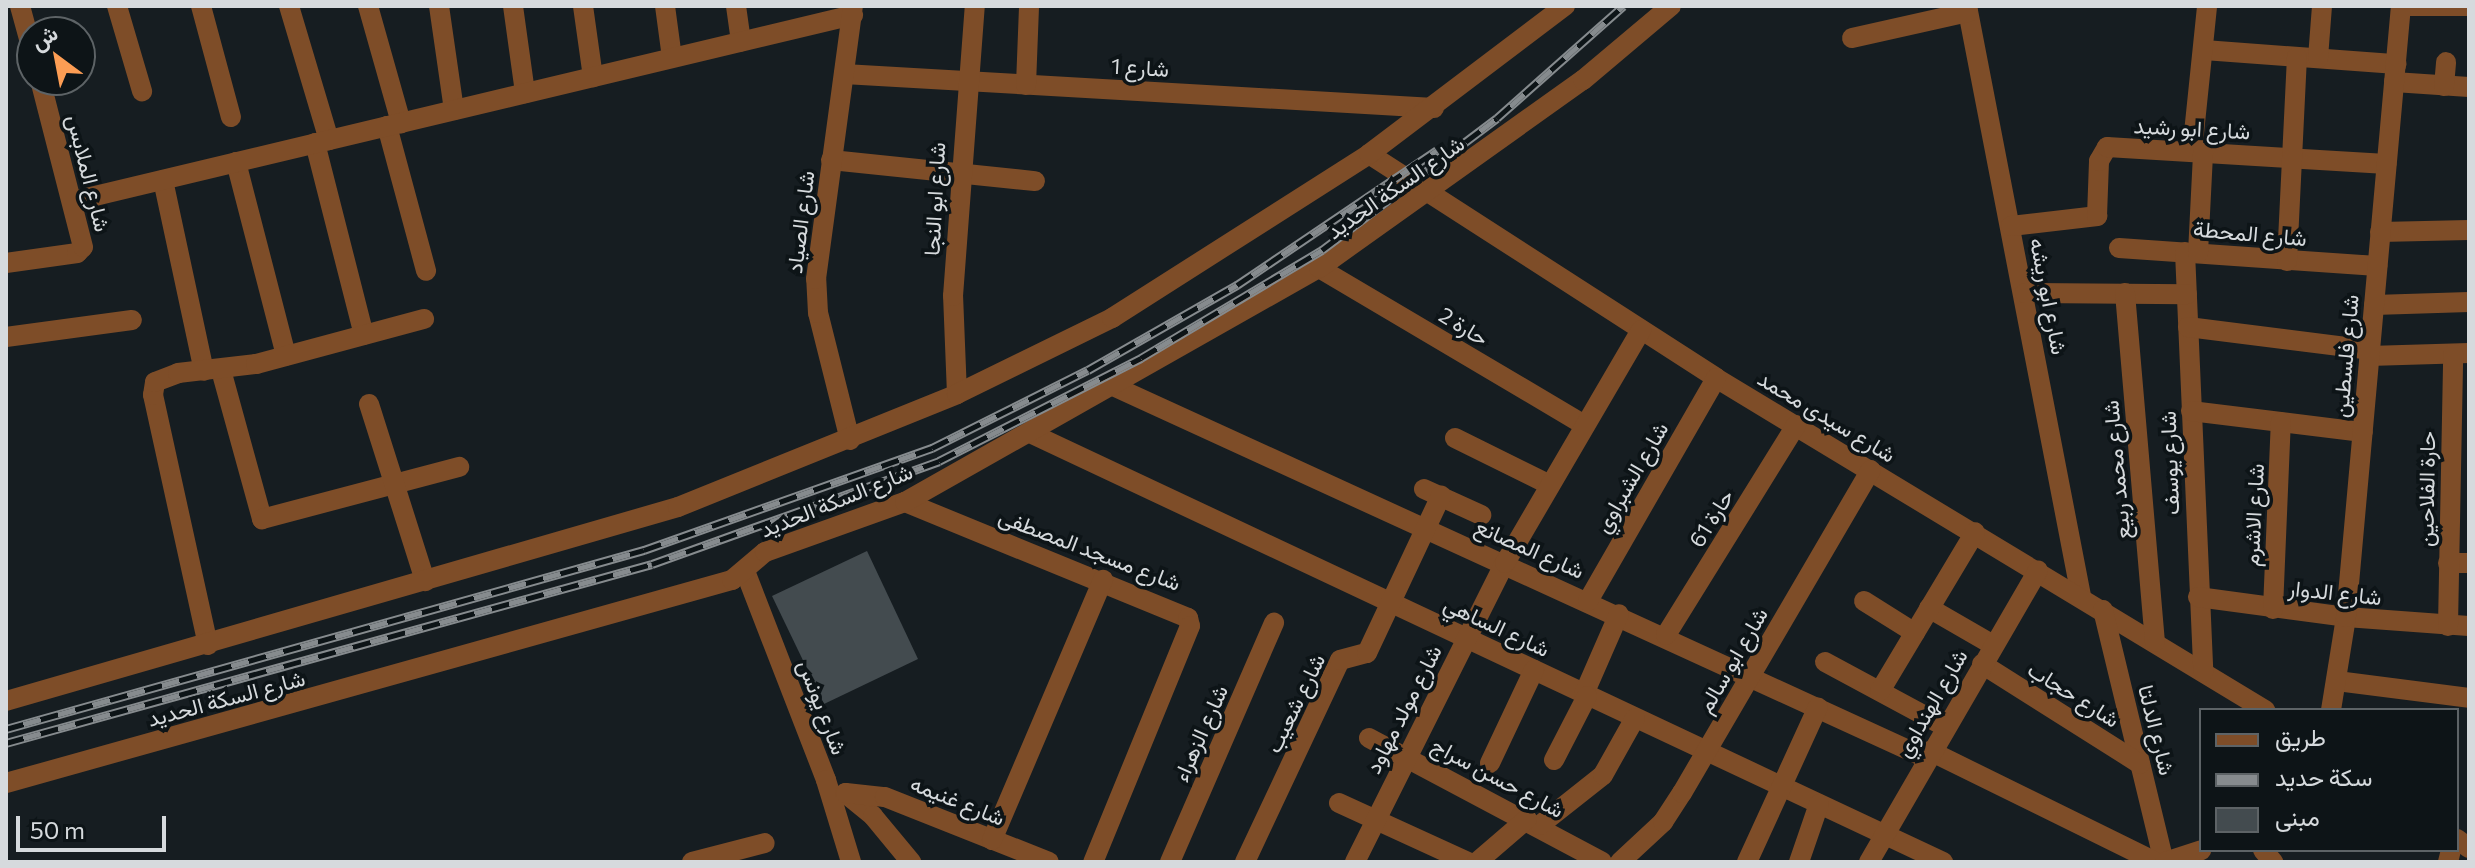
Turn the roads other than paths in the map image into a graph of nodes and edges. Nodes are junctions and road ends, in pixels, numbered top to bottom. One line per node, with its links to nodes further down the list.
1 (117, 6): 34 (street)
2 (201, 6): 39 (street)
3 (289, 6): 41 (street)
4 (368, 6): 40 (street)
5 (439, 6): 38 (street)
6 (513, 6): 35 (street)
7 (583, 6): 29 (street)
8 (665, 6): 24 (street)
9 (736, 6): 21 (street)
10 (975, 6): 30 (street, شارع ابو النجا)
11 (1029, 6): 31 (street)
12 (1565, 6): 37 (street, شارع السكة الحديد)
13 (1671, 6): 51 (street, شارع السكة الحديد)
14 (2207, 6): 22 (street, شارع يوسف)
15 (2322, 6): 25 (street)
16 (2401, 6): 17 (street); 27 (street, شارع فلسطين)
17 (2469, 6)
18 (1967, 9): 20 (street); 53 (street, شارع ابو ريشه)
19 (853, 10): 21 (street); 28 (street, شارع الصياد)
20 (1852, 38)
21 (741, 42): 24 (street)
22 (2204, 50): 23 (street); 42 (street, شارع يوسف)
23 (2297, 57): 25 (street); 44 (street)
24 (672, 58): 29 (street)
25 (2318, 58): 27 (street)
26 (2446, 62): 32 (street)
27 (2395, 73): 32 (street); 47 (street, شارع فلسطين)
28 (844, 74): 30 (street, شارع 1); 45 (street, شارع الصياد)
29 (593, 77): 35 (street)
30 (967, 81): 31 (street, شارع 1); 48 (street, شارع ابو النجا)
31 (1026, 85): 37 (street, شارع 1)
32 (2444, 86): 33 (street)
33 (2469, 87)
34 (142, 91)
35 (525, 93): 38 (street)
36 (44, 96): 52 (street, شارع الملابس)
37 (1434, 108): 43 (street, شارع السكة الحديد)
38 (454, 110): 40 (street)
39 (231, 117)
40 (394, 124): 41 (street); 62 (street)
41 (322, 142): 46 (street); 72 (street)
42 (2198, 153): 44 (street, شارع ابو رشيد); 53 (street, شارع ابو رشيد); 57 (street, شارع يوسف)
43 (1369, 154): 51 (street, شارع سيدى محمد); 80 (street, شارع السكة الحديد)
44 (2292, 159): 47 (street, شارع ابو رشيد); 58 (street)
45 (831, 160): 48 (street); 89 (street, شارع الصياد)
46 (236, 162): 49 (street); 76 (street)
47 (2386, 164): 55 (street, شارع فلسطين)
48 (959, 173): 50 (street); 80 (street, شارع ابو النجا)
49 (163, 180): 52 (street); 77 (street)
50 (1035, 181)
51 (1425, 194): 61 (street, شارع السكة الحديد); 71 (street, شارع سيدى محمد)
52 (74, 201): 59 (street, شارع الملابس)
53 (2011, 226): 63 (street, شارع ابو ريشه)
54 (2469, 230): 55 (street)
55 (2380, 232): 60 (street, شارع فلسطين)
56 (2119, 248): 57 (street, شارع المحطة)
57 (2191, 252): 58 (street, شارع المحطة); 65 (street, شارع يوسف)
58 (2287, 261): 60 (street, شارع المحطة)
59 (6, 263)
60 (2377, 266): 67 (street, شارع فلسطين)
61 (1319, 268): 79 (street, شارع السكة الحديد); 84 (street, حارة 2)
62 (426, 271)
63 (2025, 293): 64 (street); 104 (street, شارع ابو ريشه)
64 (2125, 293): 65 (street); 119 (street, شارع محمد ربيع)
65 (2187, 294): 70 (street, شارع يوسف)
66 (2469, 302): 67 (street)
67 (2374, 305): 74 (street, شارع فلسطين)
68 (424, 319): 72 (street)
69 (132, 320): 73 (street)
70 (2188, 327): 74 (street); 82 (street, شارع يوسف)
71 (1641, 330): 78 (street, شارع سيدى محمد); 84 (street, شارع مولد مهاود)
72 (364, 335): 76 (street)
73 (6, 337)
74 (2370, 353): 75 (street); 86 (street, شارع فلسطين)
75 (2461, 354): 99 (street, حارة الفلاحين)
76 (286, 356): 77 (street)
77 (212, 370): 92 (street); 120 (street)
78 (1716, 378): 85 (street, شارع سيدى محمد); 106 (street, شارع الشبراوي)
79 (1113, 386): 87 (street, شارع السكة الحديد); 96 (street, شارع المصانع)
80 (957, 394): 89 (street, شارع السكة الحديد)
81 (369, 404): 92 (street)
82 (2191, 411): 83 (street); 105 (street, شارع يوسف)
83 (2281, 422): 86 (street); 110 (street, شارع الاشرم)
84 (1585, 425): 93 (street, شارع مولد مهاود)
85 (1796, 425): 91 (street, شارع سيدى محمد); 117 (street, حارة 61)
86 (2363, 432): 113 (street, شارع فلسطين)
87 (1030, 433): 94 (street, شارع السكة الحديد); 108 (street, شارع الساهي)
88 (1455, 438): 93 (street)
89 (850, 440): 103 (street, شارع السكة الحديد)
90 (459, 467): 92 (street)
91 (1871, 470): 97 (street, شارع سيدى محمد); 126 (street, شارع ابو سالم)
92 (392, 485): 103 (street)
93 (1550, 485): 98 (street, شارع مولد مهاود)
94 (905, 502): 101 (street, شارع السكة الحديد); 102 (street, شارع مسجد المصطفى)
95 (1481, 515): 96 (street, شارع شعيب)
96 (1426, 528): 98 (street, شارع المصانع); 108 (street, شارع شعيب)
97 (1975, 532): 100 (street, شارع سيدى محمد); 109 (street)
98 (1505, 563): 106 (street, شارع المصانع); 118 (street, شارع مولد مهاود)
99 (2459, 563): 115 (street, حارة الفلاحين)
100 (2038, 570): 104 (street, شارع سيدى محمد); 121 (street, شارع الهنداوي)
101 (745, 571): 145 (street, شارع يونس); 146 (street, شارع السكة الحديد)
102 (1103, 580): 154 (street); 161 (street, شارع مسجد المصطفى)
103 (425, 581): 120 (street, شارع السكة الحديد)
104 (2081, 596): 111 (street, شارع سيدى محمد)
105 (2198, 597): 110 (street, شارع الدوار); 125 (street, شارع يوسف)
106 (1588, 601): 112 (street, شارع المصانع)
107 (1864, 601): 116 (street)
108 (1390, 603): 118 (street, شارع الساهي); 163 (street, شارع شعيب)
109 (1929, 608): 116 (street); 121 (street)
110 (2273, 609): 113 (street, شارع الدوار)
111 (2103, 610): 119 (street, شارع سيدى محمد); 144 (street, شارع الدلتا)
112 (1619, 614): 117 (street, شارع المصانع); 129 (street)
113 (2346, 617): 115 (street, شارع الدوار); 127 (street, شارع فلسطين)
114 (1274, 623): 162 (street, شارع الزهراء)
115 (2459, 626)
116 (1915, 633): 128 (street)
117 (1666, 635): 126 (street, شارع المصانع)
118 (1466, 638): 124 (street, شارع الساهي); 141 (street, شارع مولد مهاود)
119 (2155, 642): 125 (street, شارع سيدى محمد)
120 (208, 645): 131 (street, شارع السكة الحديد)
121 (1993, 645): 123 (street, شارع الهنداوي)
122 (1825, 662): 128 (street)
123 (1982, 664): 137 (street, شارع الهنداوي); 144 (street, شارع حجاب)
124 (1534, 670): 129 (street, شارع الساهي); 143 (street)
125 (2203, 672): 134 (street, شارع سيدى محمد)
126 (1751, 675): 133 (street, شارع المصانع); 139 (street, شارع ابو سالم)
127 (2337, 681): 132 (street); 135 (street, شارع فلسطين)
128 (1880, 691): 137 (street)
129 (1586, 695): 136 (street, شارع الساهي); 142 (street)
130 (2469, 698): 132 (street)
131 (6, 701)
132 (2440, 702)
133 (1818, 707): 140 (street, شارع المصانع); 147 (street)
134 (2262, 708)
135 (2331, 708)
136 (1635, 718): 139 (street, شارع الساهي); 152 (street)
137 (1944, 726): 140 (street, شارع الهنداوي)
138 (1369, 738): 141 (street, شارع حسن سراج)
139 (1707, 752): 147 (street, شارع الساهي); 168 (street, شارع ابو سالم)
140 (1928, 754): 153 (street, شارع الهنداوي); 173 (street, شارع المصانع)
141 (1405, 755): 151 (street, شارع مولد مهاود); 152 (street, شارع حسن سراج)
142 (1554, 760)
143 (1490, 763)
144 (2140, 764): 174 (street, شارع الدلتا)
145 (826, 780): 148 (street); 158 (street, شارع يونس)
146 (6, 783)
147 (1782, 786): 150 (street, شارع الساهي); 169 (street)
148 (846, 793): 154 (street, شارع غنيمه); 159 (street)
149 (1339, 803): 151 (street)
150 (1819, 804): 153 (street, شارع الساهي); 170 (street)
151 (1375, 819): 164 (street, شارع مولد مهاود); 165 (street)
152 (1533, 822): 166 (street); 167 (street, شارع حسن سراج)
153 (1883, 831): 171 (street, شارع الهنداوي); 172 (street, شارع الساهي)
154 (992, 840): 160 (street, شارع غنيمه)
155 (765, 843): 157 (street)
156 (2199, 851): 174 (street)
157 (692, 862)
158 (851, 862)
159 (911, 862)
160 (1049, 862)
161 (1093, 862)
162 (1170, 862)
163 (1245, 862)
164 (1355, 862)
165 (1468, 862)
166 (1477, 862)
167 (1602, 862)
168 (1620, 862)
169 (1747, 862)
170 (1799, 862)
171 (1869, 862)
172 (1943, 862)
173 (2156, 862)
174 (2164, 862)

